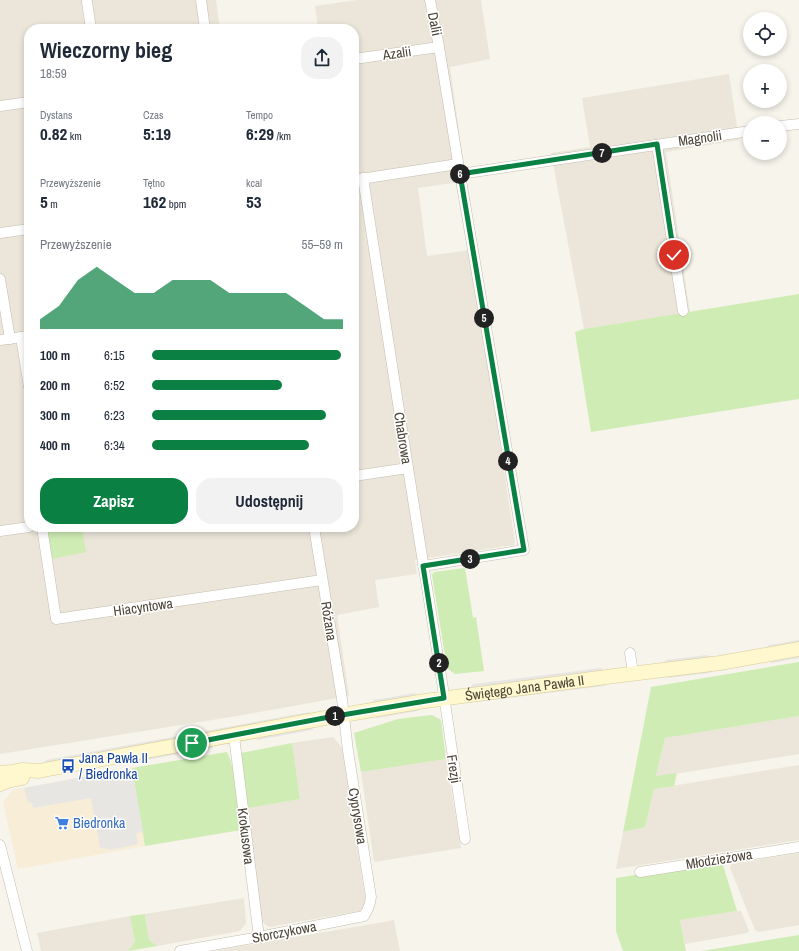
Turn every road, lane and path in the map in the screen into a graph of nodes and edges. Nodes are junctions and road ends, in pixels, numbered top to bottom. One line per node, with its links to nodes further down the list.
1 (201, 0): 5 (street)
2 (430, 0): 6 (street, Dalii)
3 (87, 2): 4 (street)
4 (90, 24)
5 (204, 24)
6 (439, 47): 7 (street, Azalii); 14 (street, Dalii)
7 (359, 58)
8 (24, 103): 9 (street)
9 (0, 106)
10 (799, 124): 11 (street)
11 (787, 125)
12 (743, 132): 13 (street, Magnolii)
13 (657, 144): 14 (street, Magnolii); 19 (street)
14 (459, 169): 15 (street, Magnolii); 29 (street, Dalii)
15 (359, 179): 23 (street, Chabrowa)
16 (24, 230): 17 (street)
17 (0, 233)
18 (0, 279): 21 (street)
19 (682, 311)
20 (24, 336): 21 (street)
21 (10, 339): 22 (street)
22 (0, 340)
23 (408, 468): 24 (street); 29 (street, Chabrowa)
24 (359, 475)
25 (24, 528): 26 (street)
26 (0, 530)
27 (43, 532): 30 (street, Hiacyntowa)
28 (315, 532): 30 (street, Różana)
29 (423, 566): 34 (street, Chabrowa)
30 (322, 580): 35 (street, Różana)
31 (799, 649): 33 (street, Świętego Jana Pawła II)
32 (630, 653): 33 (street)
33 (633, 673): 34 (street, Świętego Jana Pawła II)
34 (444, 698): 35 (street, Świętego Jana Pawła II); 40 (street, Frezji)
35 (344, 715): 36 (street, Świętego Jana Pawła II); 44 (street, Cyprysowa)
36 (234, 736): 37 (street, Świętego Jana Pawła II); 45 (street, Krokusowa)
37 (39, 771): 38 (street, Świętego Jana Pawła II); 39 (street, Świętego Jana Pawła II)
38 (0, 773)
39 (0, 784)
40 (465, 840)
41 (0, 846): 46 (street)
42 (799, 846): 43 (street, Młodzieżowa)
43 (640, 872)
44 (364, 916): 45 (street, Storczykowa)
45 (259, 937): 47 (street, Storczykowa)
46 (27, 951)
47 (180, 951)

